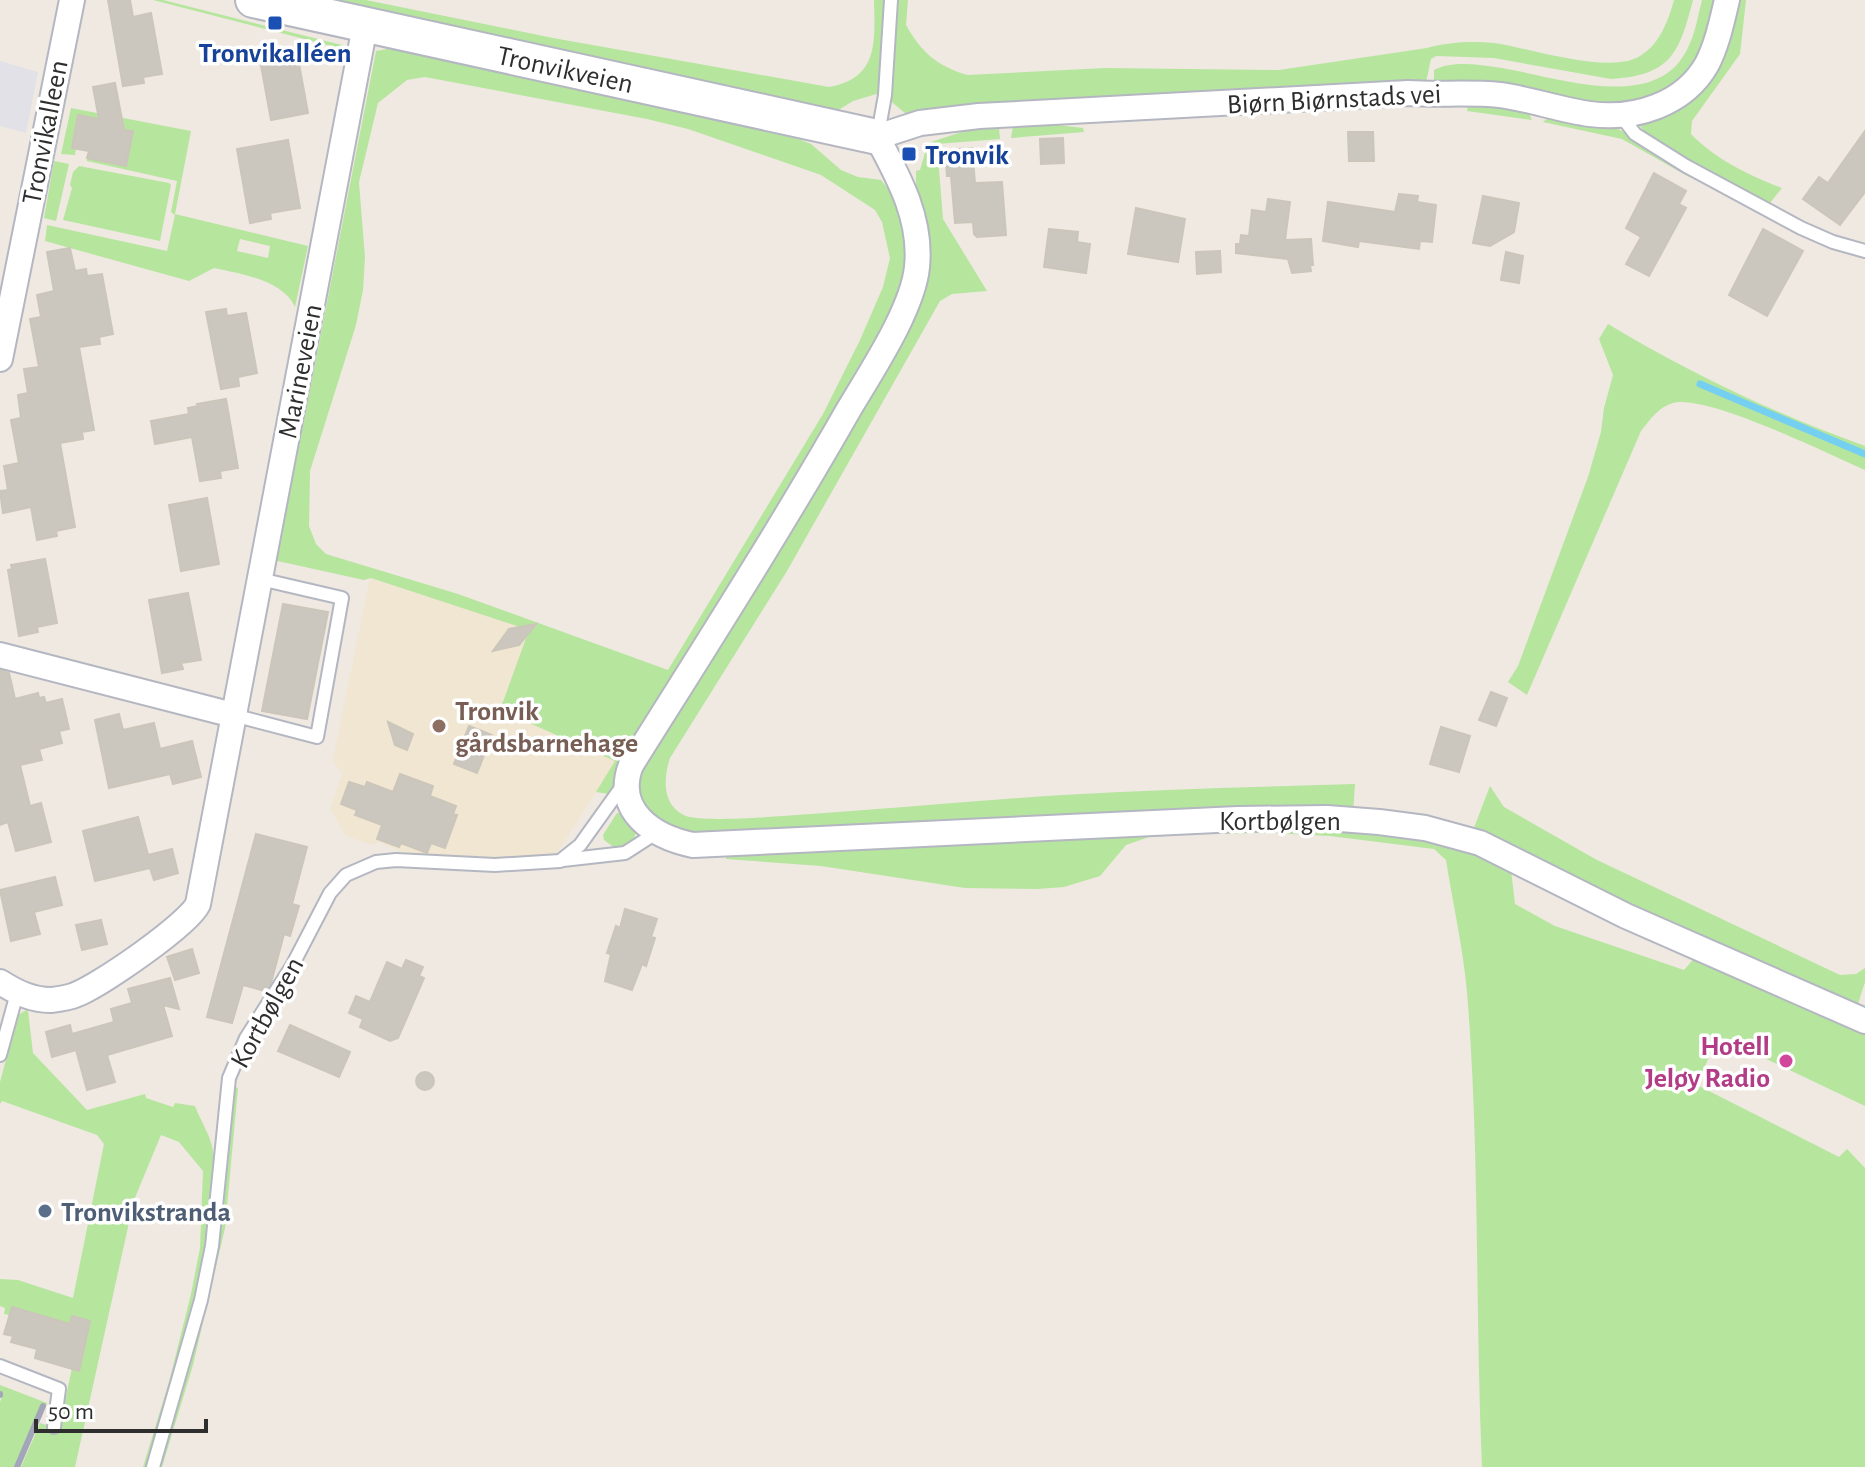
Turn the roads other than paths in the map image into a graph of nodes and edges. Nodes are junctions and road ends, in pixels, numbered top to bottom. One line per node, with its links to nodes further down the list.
1 (72, 0): 9 (street, Tronvikalleen)
2 (253, 0): 5 (street, Tronvikveien)
3 (891, 0): 7 (lane)
4 (1727, 0): 6 (street, Biørn Biørnstads vei)
5 (365, 26): 7 (street, Tronvikveien); 10 (street, Marineveien)
6 (1622, 117): 7 (street, Biørn Biørnstads vei); 8 (lane)
7 (877, 137): 13 (street)
8 (1865, 251)
9 (0, 359)
10 (260, 579): 12 (street, Marineveien); 12 (lane)
11 (0, 655): 12 (street)
12 (233, 715): 16 (street, Marineveien)
13 (624, 782): 14 (street); 15 (lane)
14 (656, 833): 15 (lane, Kortbølgen); 17 (street, Kortbølgen)
15 (560, 861): 21 (lane, Kortbølgen)
16 (9, 987): 18 (lane)
17 (1865, 1021)
18 (0, 1055)
19 (0, 1366): 20 (lane)
20 (54, 1427)
21 (153, 1467)

